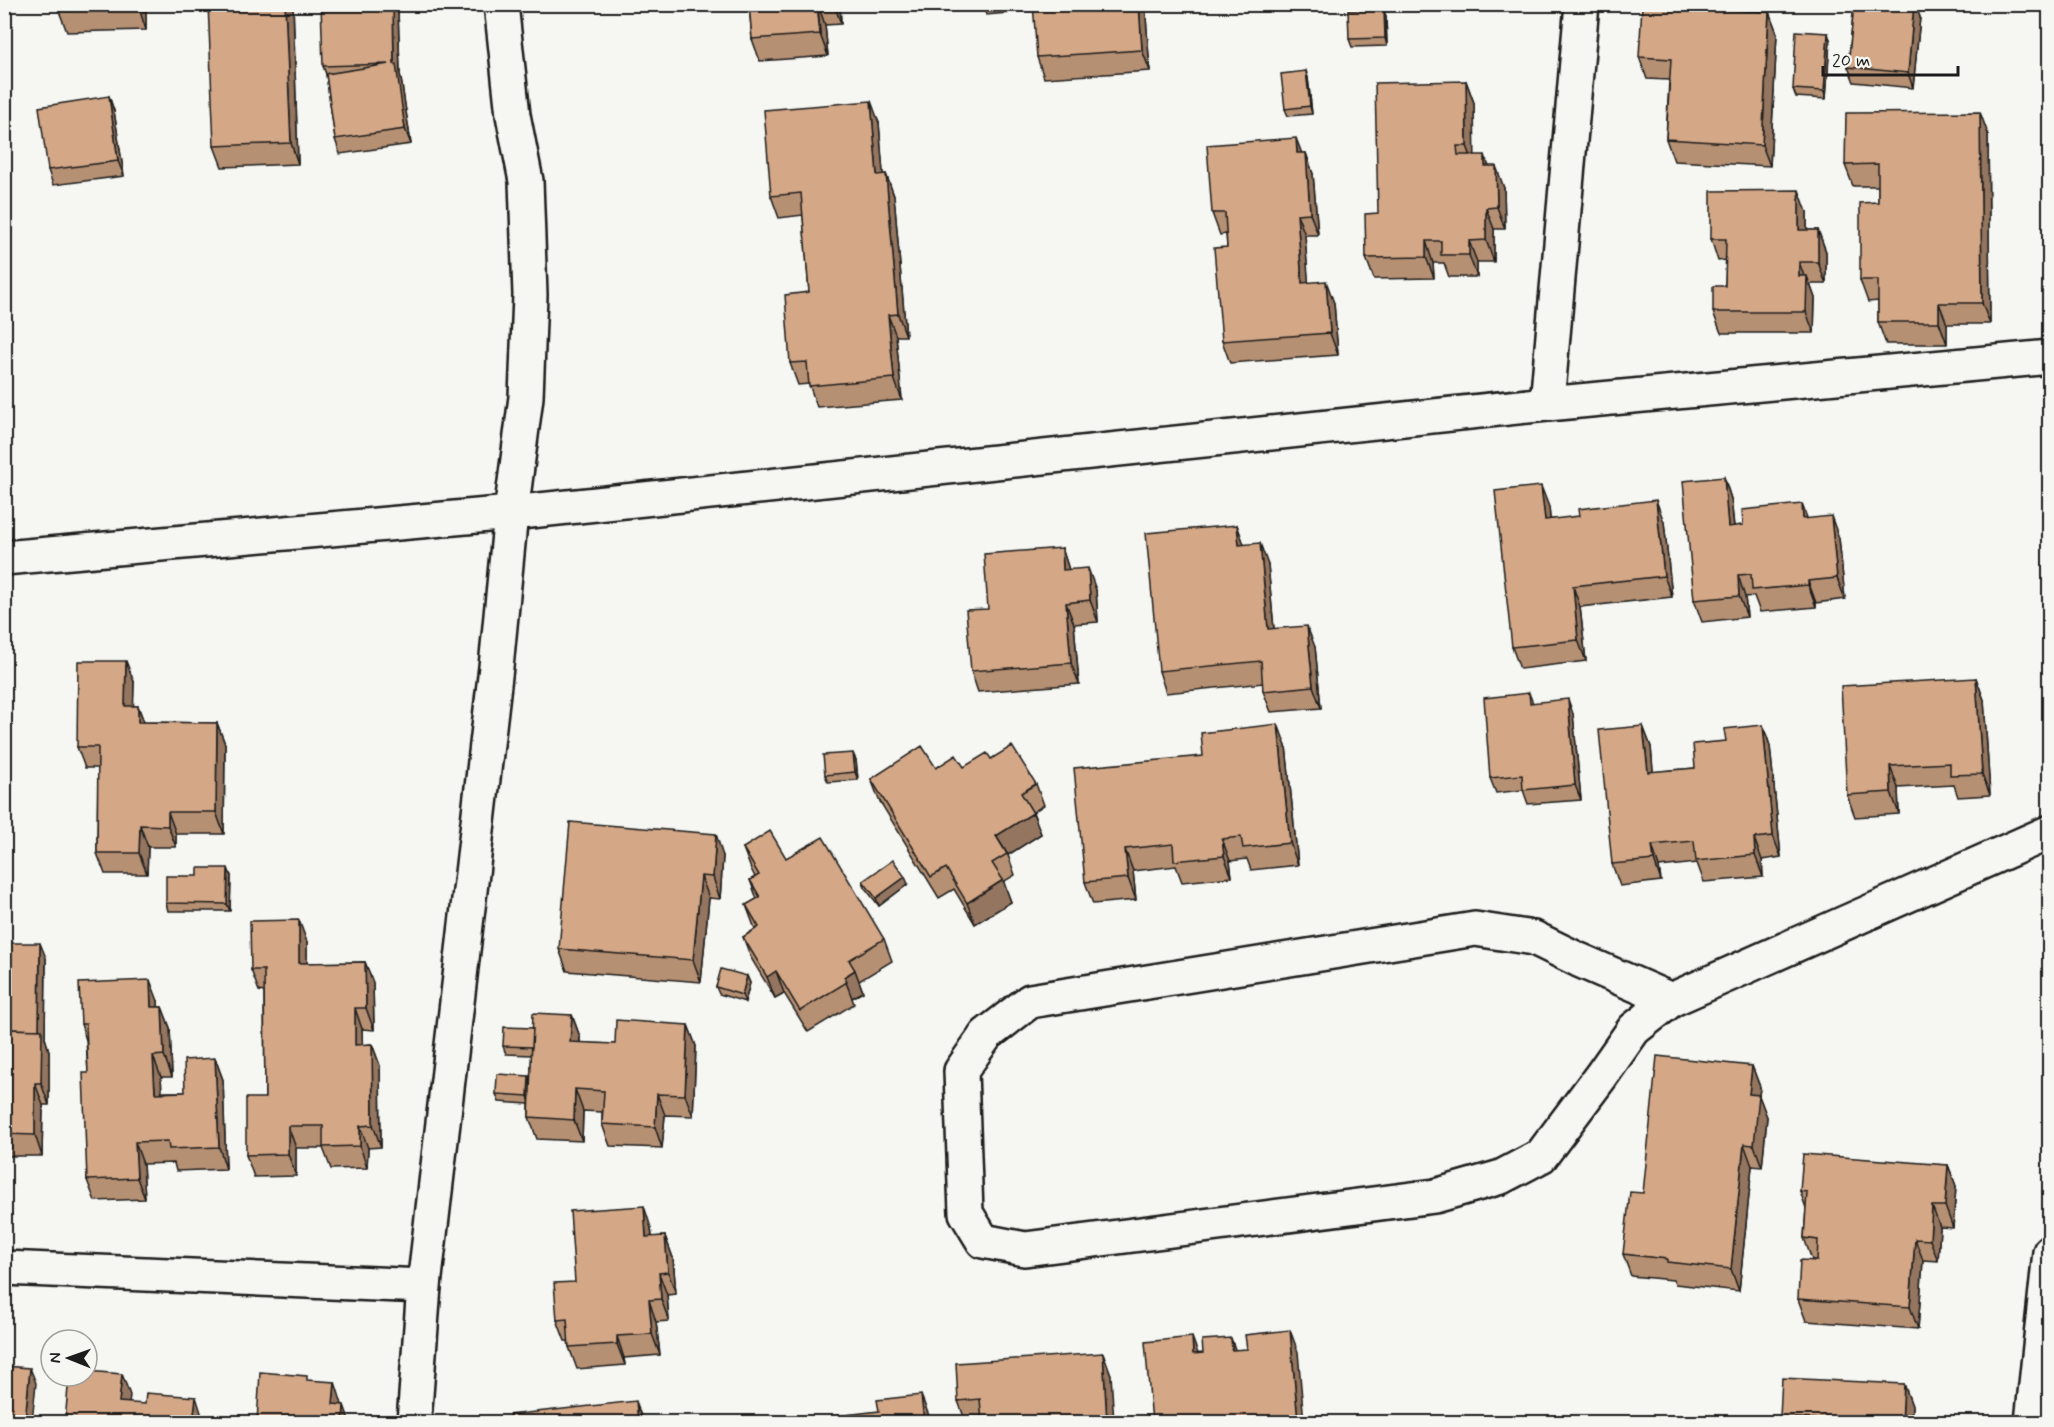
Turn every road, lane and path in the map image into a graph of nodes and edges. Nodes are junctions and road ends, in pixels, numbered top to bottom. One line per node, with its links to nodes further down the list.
1 (501, 4): 5 (street)
2 (1582, 4): 4 (street)
3 (2049, 357): 4 (street)
4 (1547, 404): 5 (street)
5 (511, 513): 6 (street); 11 (street)
6 (4, 558)
7 (2049, 832): 8 (street)
8 (1671, 1000): 8 (street)
9 (2049, 1252): 12 (street)
10 (4, 1268): 11 (street)
11 (424, 1286): 13 (street)
12 (2038, 1421)
13 (414, 1422)

